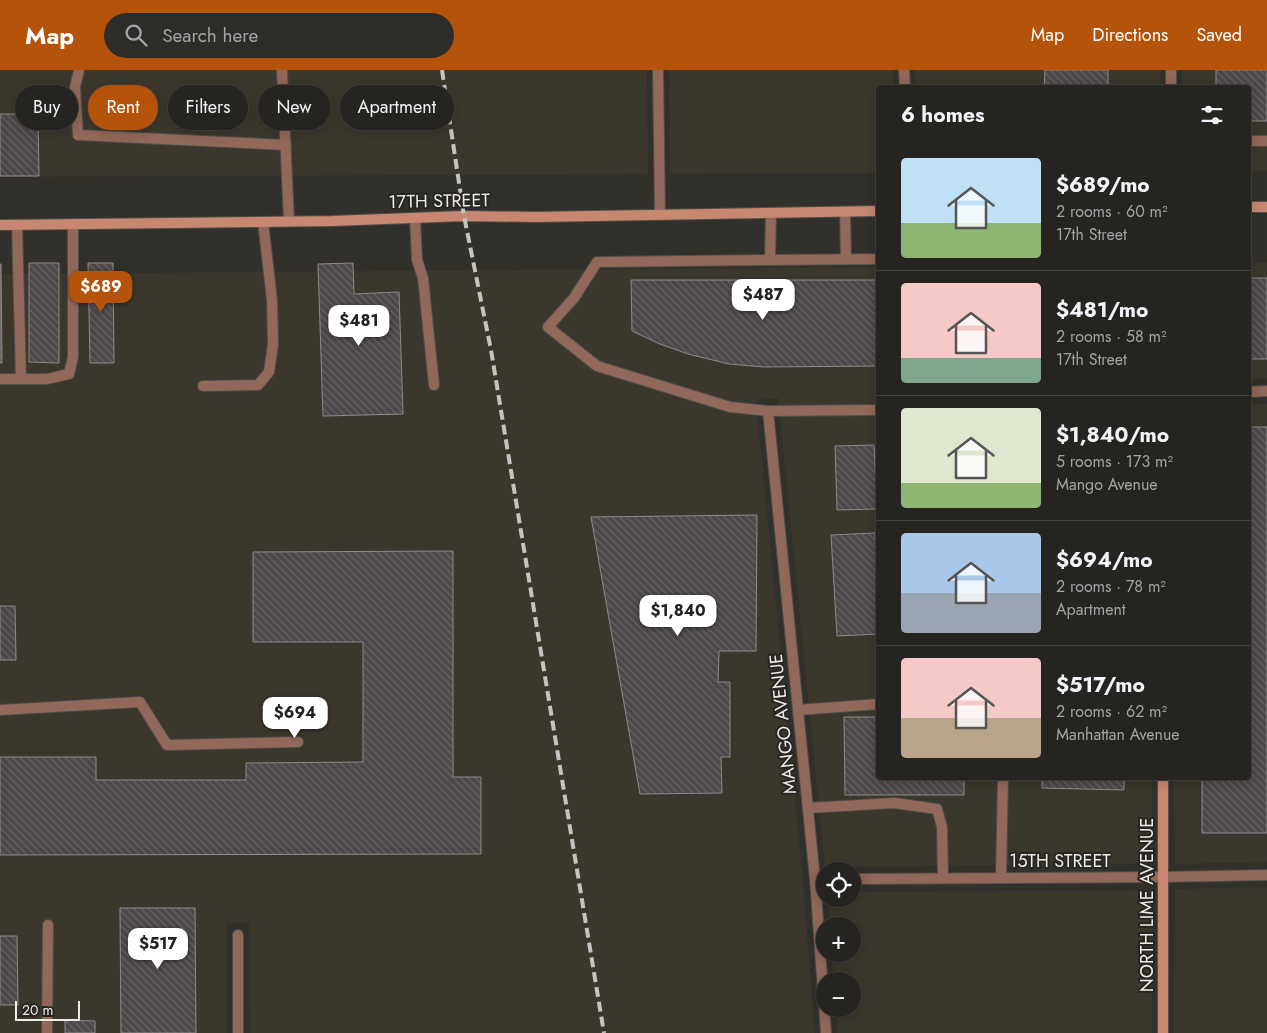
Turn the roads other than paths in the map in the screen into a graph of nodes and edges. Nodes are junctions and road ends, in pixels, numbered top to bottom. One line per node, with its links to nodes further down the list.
1 (79, 70): 10 (street)
2 (282, 70): 10 (street)
3 (658, 70): 16 (street)
4 (904, 70): 6 (street)
5 (1171, 70): 7 (street)
6 (905, 85)
7 (1171, 85)
8 (1251, 141): 9 (street)
9 (1267, 141)
10 (286, 145): 18 (street)
11 (1251, 207): 12 (main road)
12 (1267, 207)
13 (876, 211): 14 (main road, 17TH STREET)
14 (845, 212): 15 (main road, 17TH STREET); 25 (street)
15 (771, 213): 16 (main road, 17TH STREET); 24 (street)
16 (660, 214): 17 (main road, 17TH STREET)
17 (415, 218): 18 (main road, 17TH STREET); 28 (street)
18 (289, 221): 19 (main road, 17TH STREET)
19 (263, 222): 21 (main road, 17TH STREET); 29 (street)
20 (17, 224): 21 (main road, 17TH STREET); 22 (main road, 17TH STREET); 26 (street)
21 (73, 224): 26 (street)
22 (0, 225)
23 (876, 259): 25 (street)
24 (770, 260): 25 (street); 33 (street)
25 (846, 260)
26 (21, 379): 27 (street)
27 (0, 380)
28 (434, 385)
29 (203, 386)
30 (1267, 391): 31 (street)
31 (1251, 392)
32 (876, 410): 33 (street)
33 (768, 411): 36 (street, MANGO AVENUE)
34 (876, 704): 36 (street)
35 (0, 710): 37 (street)
36 (798, 710): 40 (street, MANGO AVENUE)
37 (298, 742)
38 (1003, 780): 43 (street)
39 (1163, 780): 44 (main road, NORTH LIME AVENUE)
40 (808, 808): 41 (street, MANGO AVENUE); 45 (street)
41 (817, 862)
42 (1267, 875): 44 (street, 15TH STREET)
43 (1001, 877): 44 (street, 15TH STREET); 45 (street, 15TH STREET)
44 (1163, 877): 53 (main road, NORTH LIME AVENUE)
45 (943, 878): 46 (street, 15TH STREET)
46 (861, 879)
47 (821, 907): 52 (street, MANGO AVENUE)
48 (48, 924): 50 (street)
49 (238, 935): 51 (street)
50 (47, 1033)
51 (238, 1033)
52 (826, 1033)
53 (1163, 1033)

